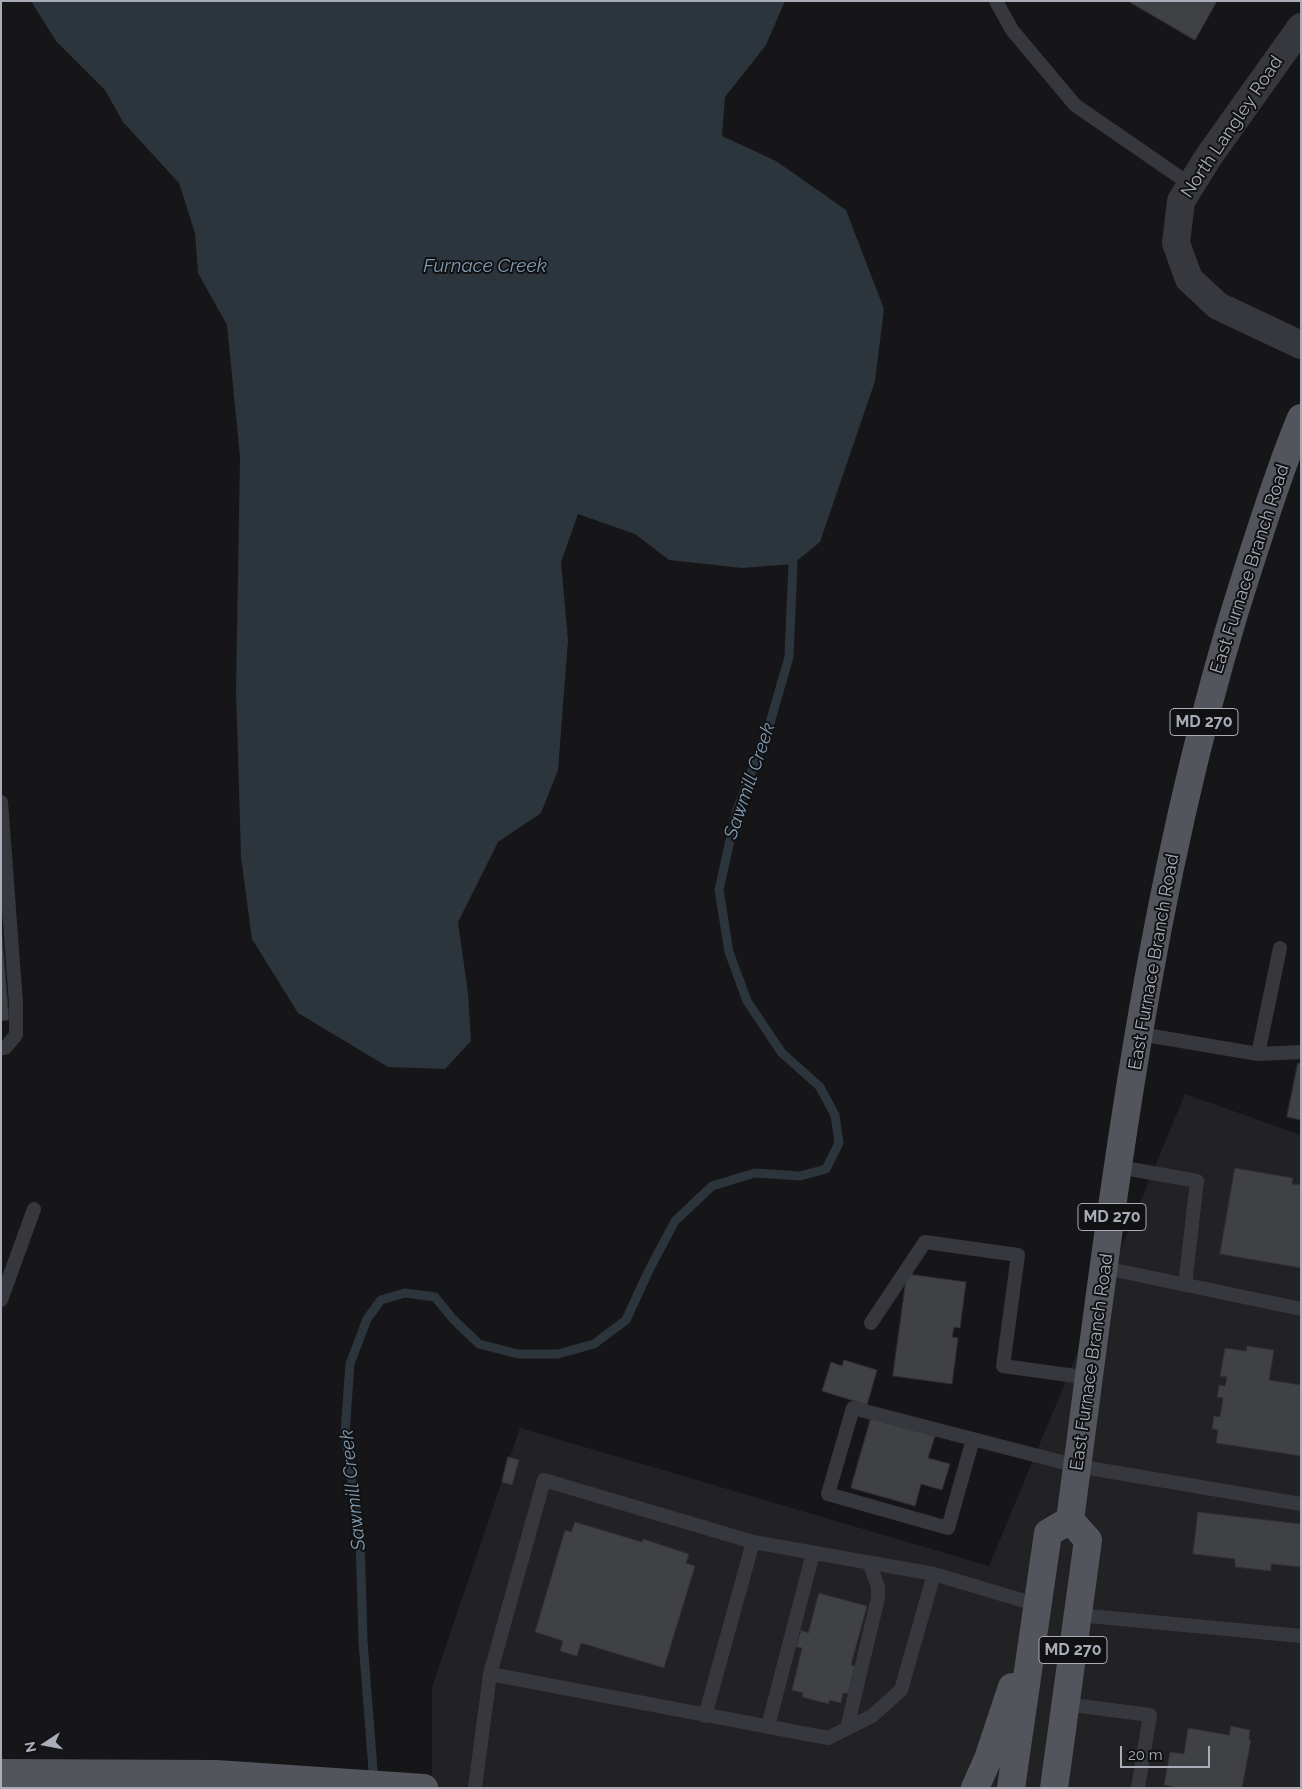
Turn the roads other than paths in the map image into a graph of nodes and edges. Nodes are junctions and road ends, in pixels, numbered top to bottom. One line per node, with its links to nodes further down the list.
1 (996, 1): 3 (lane)
2 (1301, 27): 3 (street, North Langley Road)
3 (1191, 185): 4 (street, North Langley Road)
4 (1301, 345)
5 (1301, 418): 8 (main road, East Furnace Branch Road / MD 270)
6 (1, 802): 9 (lane)
7 (1280, 948): 11 (lane)
8 (1140, 1034): 11 (lane); 12 (main road, East Furnace Branch Road / MD 270)
9 (1, 1048)
10 (1301, 1052): 11 (lane)
11 (1258, 1054)
12 (1120, 1167): 14 (main road, East Furnace Branch Road / MD 270); 15 (lane)
13 (34, 1209): 16 (lane)
14 (1105, 1268): 15 (lane); 19 (main road, East Furnace Branch Road / MD 270)
15 (1185, 1285): 17 (lane)
16 (1, 1300)
17 (1301, 1309)
18 (871, 1324): 19 (lane)
19 (1090, 1378): 21 (main road, East Furnace Branch Road / MD 270)
20 (973, 1439): 20 (lane); 21 (lane)
21 (1078, 1466): 22 (lane); 23 (main road, East Furnace Branch Road / MD 270)
22 (1301, 1504)
23 (1070, 1520): 28 (main road, MD 270); 29 (main road, MD 270)
24 (753, 1542): 25 (lane); 31 (lane); 33 (lane)
25 (813, 1552): 26 (lane); 34 (lane)
26 (868, 1562): 27 (lane); 35 (lane)
27 (934, 1574): 28 (lane); 35 (lane)
28 (1038, 1605): 39 (main road); 40 (main road, MD 270)
29 (1078, 1615): 30 (lane); 32 (main road, MD 270)
30 (1301, 1636)
31 (490, 1674): 33 (lane); 38 (lane)
32 (1065, 1704): 41 (main road, MD 270); 42 (lane)
33 (705, 1716): 34 (lane)
34 (768, 1726): 35 (lane)
35 (847, 1728)
36 (1, 1773): 37 (main road)
37 (412, 1787)
38 (475, 1788)
39 (975, 1788)
40 (1011, 1788)
41 (1054, 1788)
42 (1138, 1788)

